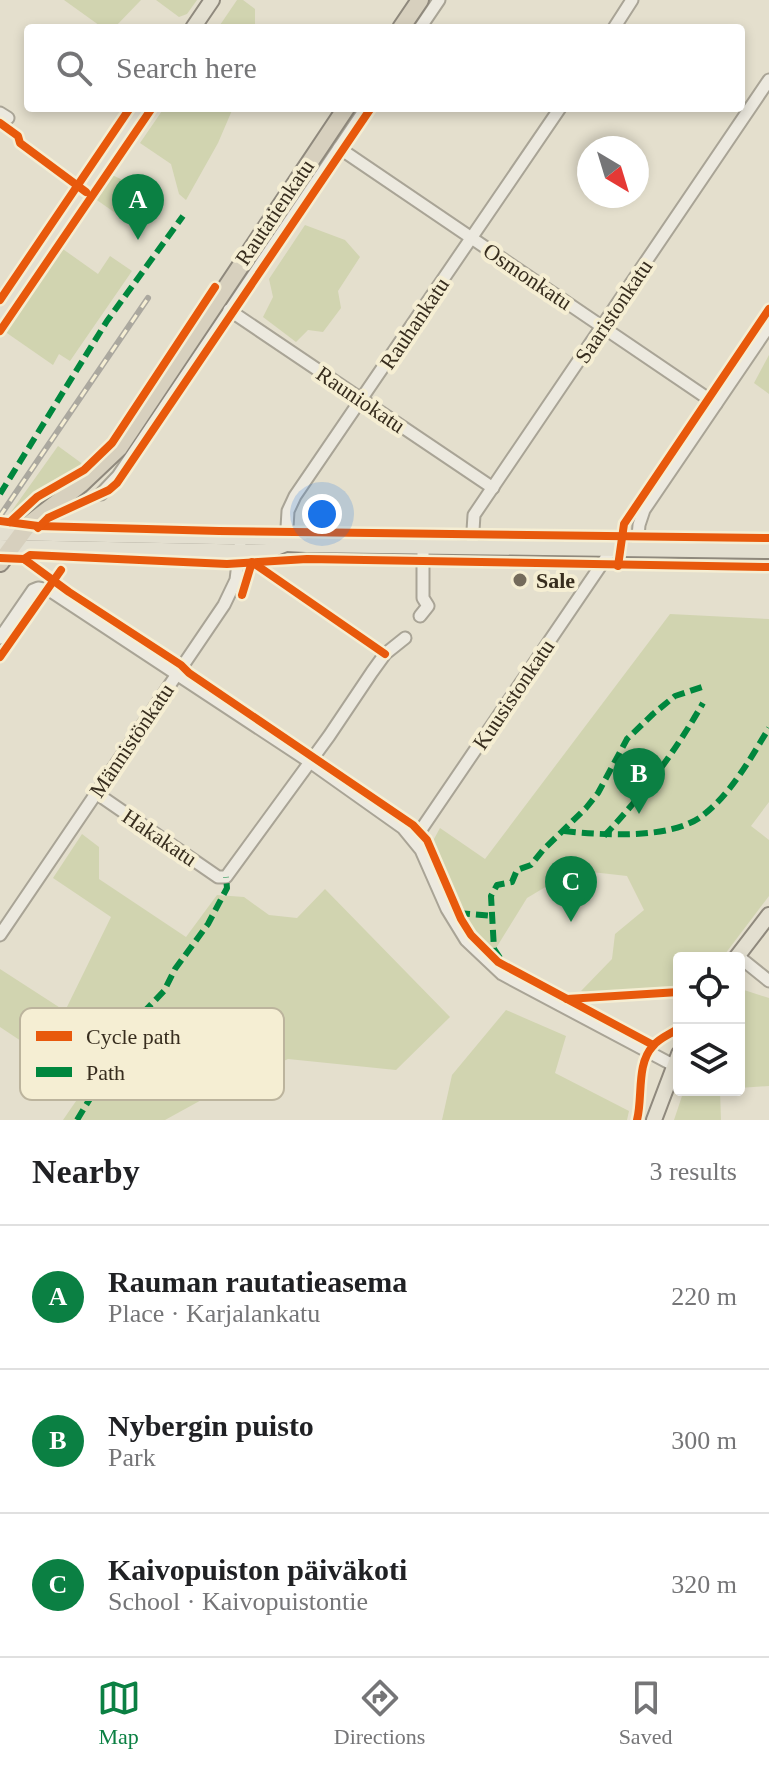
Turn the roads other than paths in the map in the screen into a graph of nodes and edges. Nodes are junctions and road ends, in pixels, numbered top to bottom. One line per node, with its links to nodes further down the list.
1 (212, 0): 5 (main road)
2 (420, 0): 6 (highway)
3 (439, 0): 7 (street)
4 (632, 0): 8 (street)
5 (196, 24)
6 (404, 24)
7 (423, 24)
8 (617, 24)
9 (769, 80): 19 (street, Saaristonkatu)
10 (136, 112): 17 (main road)
11 (343, 112): 24 (highway)
12 (363, 112): 14 (street, Rautatienkatu)
13 (557, 112): 15 (street, Rauhankatu)
14 (339, 148): 15 (street, Osmonkatu); 16 (street, Rautatienkatu)
15 (471, 238): 19 (street, Osmonkatu); 20 (street, Rauhankatu)
16 (229, 310): 20 (street, Rauniokatu); 23 (street, Rautatienkatu)
17 (0, 313)
18 (769, 326): 21 (street)
19 (603, 327): 21 (street, Osmonkatu); 22 (street, Saaristonkatu)
20 (362, 399): 22 (street, Rauniokatu); 25 (street, Rauhankatu)
21 (716, 404): 29 (street)
22 (493, 488): 28 (street, Saaristonkatu)
23 (101, 494)
24 (7, 540): 26 (main road); 32 (highway)
25 (286, 544): 26 (main road); 27 (main road)
26 (240, 545): 36 (street, Männistönkatu)
27 (423, 546): 28 (main road); 33 (street)
28 (472, 546): 30 (main road)
29 (637, 548): 30 (main road); 31 (main road)
30 (612, 549): 39 (street, Kuusistonkatu)
31 (769, 551)
32 (0, 563)
33 (420, 616)
34 (0, 638): 36 (street)
35 (405, 638): 37 (street)
36 (176, 674): 37 (street); 38 (street, Männistönkatu)
37 (310, 762): 38 (street, Hakakatu); 39 (street)
38 (96, 793): 41 (street, Männistönkatu)
39 (414, 840): 45 (street)
40 (769, 915): 42 (main road)
41 (0, 935)
42 (741, 952)
43 (745, 963): 44 (street)
44 (769, 981)
45 (673, 1057)
46 (673, 1067): 47 (main road)
47 (654, 1120)

